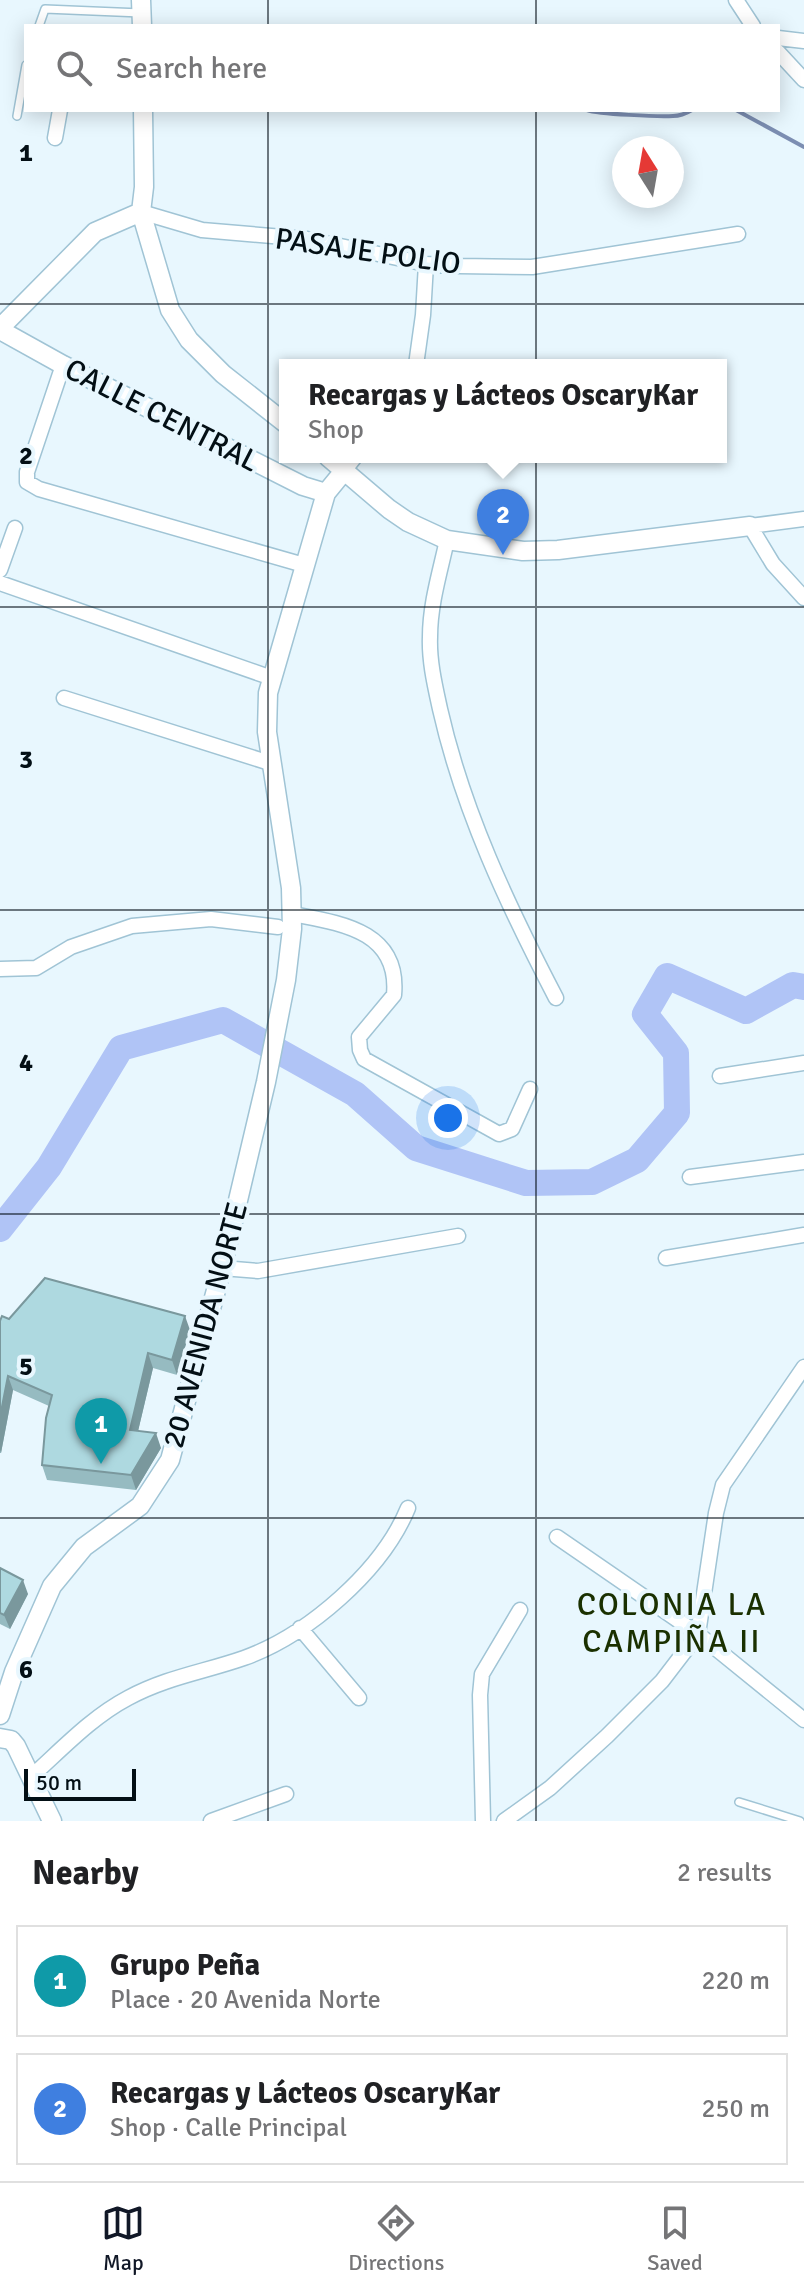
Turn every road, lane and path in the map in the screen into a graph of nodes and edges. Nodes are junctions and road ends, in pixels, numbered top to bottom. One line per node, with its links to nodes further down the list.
1 (736, 0): 4 (street)
2 (141, 13): 3 (lane)
3 (40, 24)
4 (752, 24)
5 (780, 38): 6 (street)
6 (804, 41)
7 (780, 54): 9 (street)
8 (24, 76): 12 (lane)
9 (804, 80)
10 (60, 112): 13 (street)
11 (143, 112): 14 (street)
12 (17, 116)
13 (55, 138)
14 (141, 212): 16 (street, PASAJE POLIO); 17 (street); 20 (street)
15 (738, 234): 16 (street, PASAJE POLIO)
16 (426, 264): 18 (street)
17 (0, 329): 19 (street, CALLE CENTRAL)
18 (417, 359)
19 (63, 365): 22 (street, CALLE CENTRAL); 27 (street)
20 (279, 419)
21 (350, 464): 22 (street); 26 (street)
22 (326, 493): 27 (street, 20 AVENIDA NORTE)
23 (804, 519): 24 (street)
24 (750, 526): 26 (street); 30 (street)
25 (15, 528): 28 (street)
26 (447, 540): 36 (street)
27 (304, 565): 31 (street, 20 AVENIDA NORTE)
28 (0, 570)
29 (0, 583): 31 (street)
30 (804, 598)
31 (272, 678): 33 (street, 20 AVENIDA NORTE)
32 (64, 698): 33 (street)
33 (273, 764): 34 (street, 20 AVENIDA NORTE)
34 (287, 924): 35 (street); 39 (street); 45 (street, 20 AVENIDA NORTE)
35 (0, 969)
36 (556, 998)
37 (804, 1063): 38 (street)
38 (720, 1076)
39 (530, 1089)
40 (804, 1162): 41 (street)
41 (690, 1177)
42 (804, 1235): 44 (street)
43 (458, 1236): 45 (street)
44 (666, 1258)
45 (222, 1268): 53 (street, 20 AVENIDA NORTE)
46 (804, 1367): 51 (street)
47 (408, 1508): 50 (street)
48 (557, 1537): 51 (street)
49 (520, 1610): 61 (street)
50 (300, 1628): 52 (street); 56 (street)
51 (698, 1634): 54 (street); 62 (street)
52 (359, 1698)
53 (0, 1715)
54 (804, 1720)
55 (0, 1738): 56 (street)
56 (33, 1775): 59 (street)
57 (286, 1794): 60 (street)
58 (739, 1802): 63 (lane)
59 (52, 1821)
60 (211, 1821)
61 (483, 1821)
62 (504, 1821)
63 (800, 1821)

